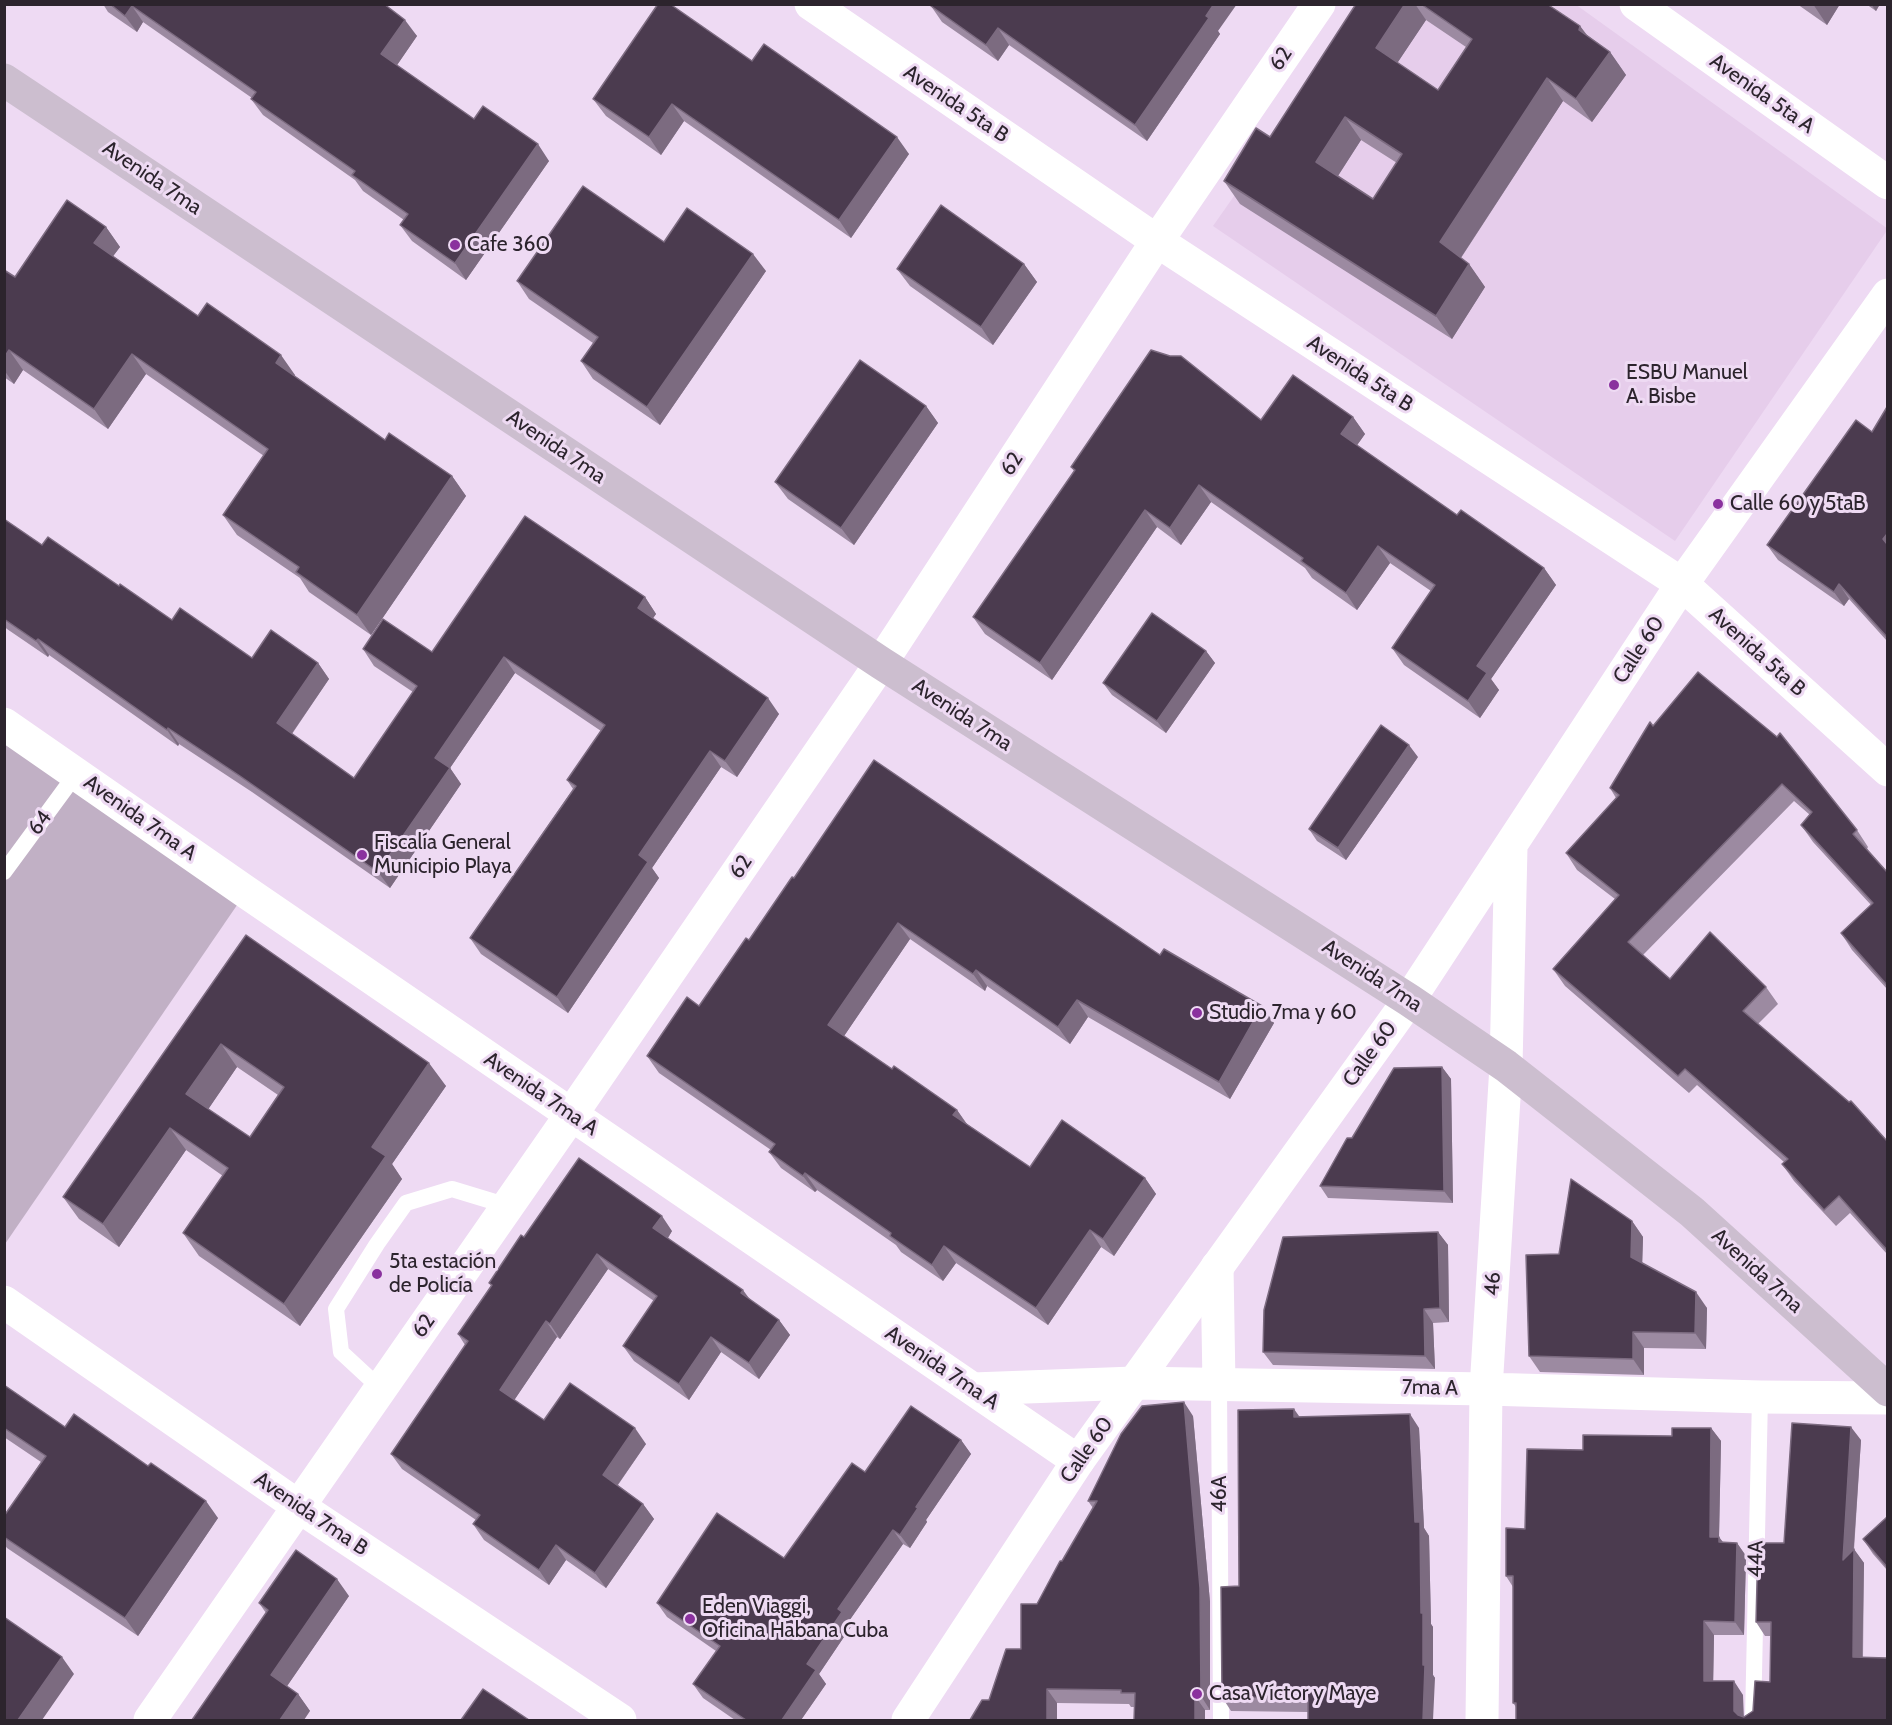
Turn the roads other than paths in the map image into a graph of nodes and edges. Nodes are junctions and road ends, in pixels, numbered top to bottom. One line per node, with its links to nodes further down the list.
1 (811, 4): 6 (street, Avenida 5ta B)
2 (1319, 4): 6 (street, 62)
3 (1636, 4): 5 (street, Avenida 5ta A)
4 (4, 80): 9 (main road, Avenida 7ma)
5 (1887, 183)
6 (1157, 242): 8 (street, Avenida 5ta B); 9 (street, 62)
7 (1887, 295): 8 (street, Calle 60)
8 (1682, 584): 11 (street, Avenida 5ta B); 13 (street, Calle 60)
9 (881, 663): 15 (main road, Avenida 7ma); 17 (street, 62)
10 (4, 724): 12 (street, Avenida 7ma A)
11 (1887, 770)
12 (76, 774): 14 (lane, 64); 17 (street, Avenida 7ma A)
13 (1511, 847): 15 (street, Calle 60); 16 (street, 46)
14 (4, 872)
15 (1409, 1000): 16 (main road, Avenida 7ma); 19 (street, Calle 60)
16 (1506, 1066): 25 (street, 46); 26 (main road, Avenida 7ma)
17 (571, 1115): 18 (street, 62); 24 (street, Avenida 7ma A)
18 (508, 1206): 23 (street, 62); 23 (lane)
19 (1217, 1267): 21 (street, Calle 60); 22 (street, 46A)
20 (4, 1302): 30 (street, Avenida 7ma B)
21 (1134, 1383): 22 (street, 7ma A); 24 (street, 7ma A); 29 (street, Calle 60)
22 (1219, 1384): 25 (street, 7ma A); 34 (lane, 46A)
23 (381, 1389): 30 (street, 62)
24 (973, 1389): 29 (street, Avenida 7ma A)
25 (1486, 1389): 27 (street, 7ma A); 35 (street, 46)
26 (1887, 1390)
27 (1760, 1397): 28 (street, 7ma A); 36 (lane, 44A)
28 (1887, 1398)
29 (1078, 1461): 33 (street, Calle 60)
30 (298, 1506): 31 (street, 62); 32 (street, Avenida 7ma B)
31 (150, 1720)
32 (620, 1720)
33 (908, 1720)
34 (1221, 1720)
35 (1482, 1720)
36 (1753, 1720)

